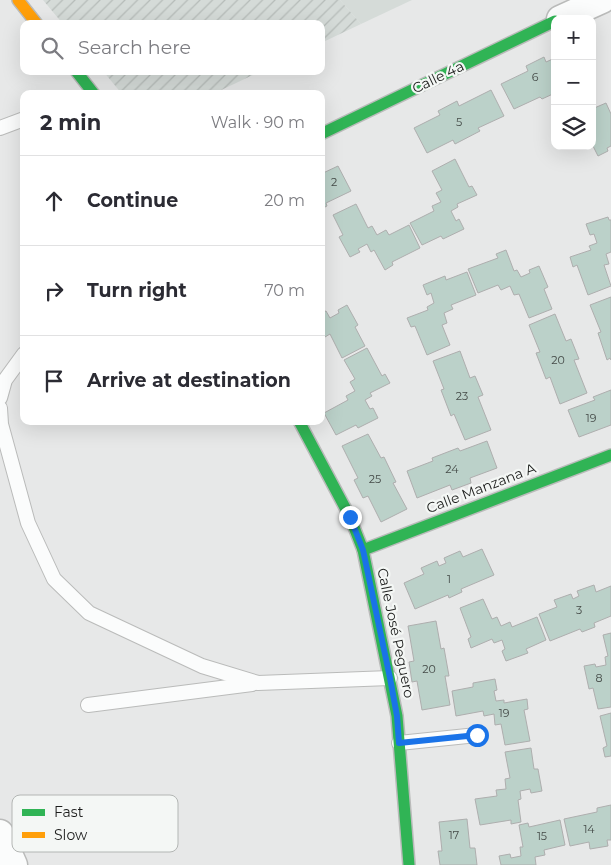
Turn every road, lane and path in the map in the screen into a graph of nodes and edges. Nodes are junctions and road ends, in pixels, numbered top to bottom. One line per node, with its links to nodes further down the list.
1 (18, 0): 4 (main road)
2 (602, 0): 3 (street)
3 (569, 15)
4 (34, 20)
5 (551, 23): 10 (main road, Calle 4a)
6 (79, 75): 7 (main road)
7 (91, 90)
8 (20, 121): 9 (lane)
9 (0, 128)
10 (325, 132)
11 (20, 359): 12 (lane)
12 (0, 398)
13 (0, 408): 18 (lane)
14 (301, 425): 16 (main road, Calle José Peguero)
15 (611, 455): 16 (main road, Calle Manzana A)
16 (363, 550): 17 (main road, Calle José Peguero)
17 (390, 678): 18 (lane); 21 (main road, Calle José Peguero)
18 (258, 684): 19 (lane)
19 (88, 705)
20 (477, 735): 21 (lane)
21 (399, 743): 24 (main road, Calle José Peguero)
22 (0, 833): 23 (street)
23 (14, 865)
24 (409, 865)

